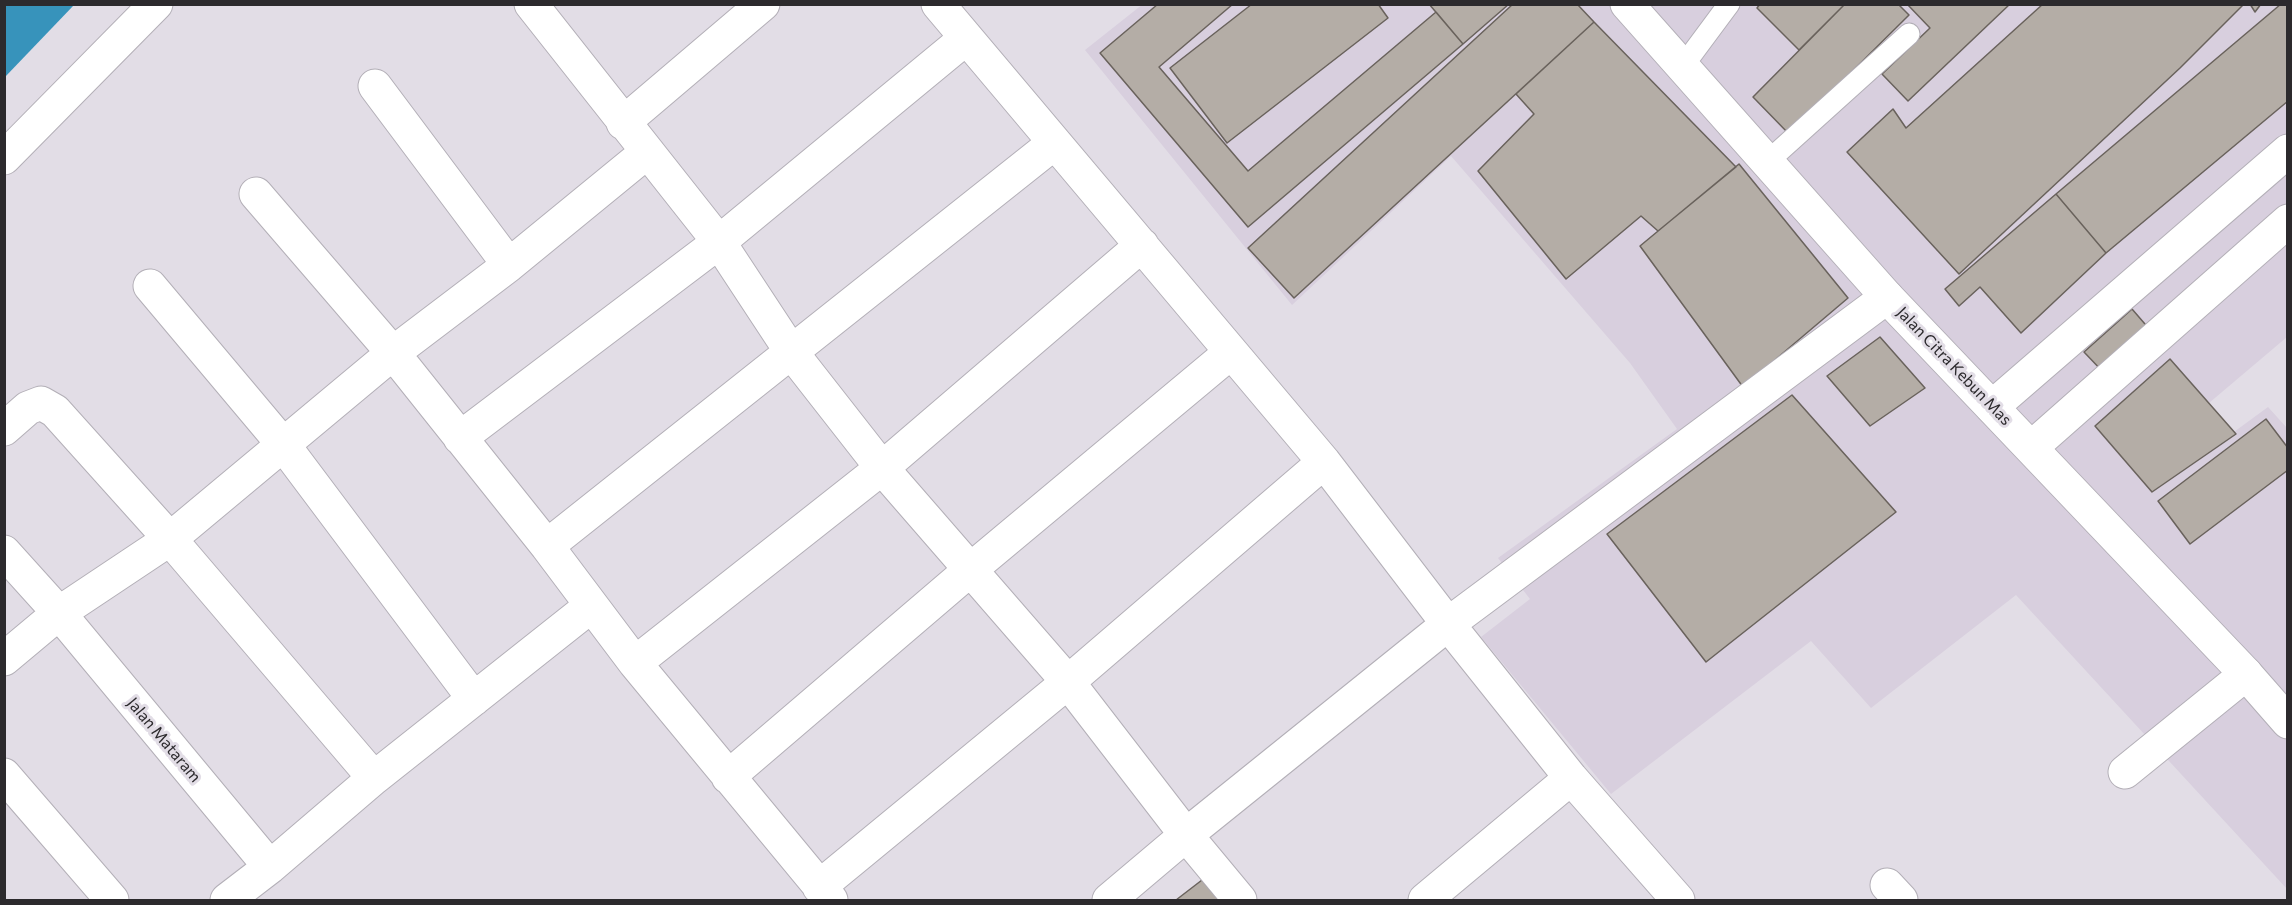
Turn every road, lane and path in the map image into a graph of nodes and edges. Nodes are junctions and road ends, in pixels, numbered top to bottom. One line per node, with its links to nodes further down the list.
1 (156, 4): 15 (street)
2 (763, 4): 11 (street)
3 (938, 4): 8 (street)
4 (1627, 4): 9 (street, Jalan Citra Kebun Mas)
5 (1730, 4): 9 (lane)
6 (545, 9): 11 (street)
7 (1909, 34): 16 (lane)
8 (965, 39): 12 (street); 19 (street)
9 (1683, 66): 16 (street, Jalan Citra Kebun Mas)
10 (375, 86): 21 (street)
11 (623, 123): 13 (street)
12 (1053, 144): 20 (street); 24 (street)
13 (647, 152): 19 (street); 21 (street)
14 (2288, 152): 27 (street)
15 (4, 158)
16 (1766, 163): 23 (street, Jalan Citra Kebun Mas)
17 (256, 194): 25 (street)
18 (2288, 221): 31 (street)
19 (719, 242): 24 (street); 29 (street)
20 (1142, 245): 26 (street); 33 (street)
21 (509, 265): 25 (street)
22 (150, 286): 30 (street)
23 (1887, 297): 27 (street, Jalan Citra Kebun Mas); 40 (street)
24 (792, 352): 33 (street); 35 (street)
25 (393, 353): 29 (street); 30 (street)
26 (1230, 353): 32 (street); 37 (street)
27 (1992, 407): 31 (street, Jalan Citra Kebun Mas)
28 (4, 429): 34 (street)
29 (460, 438): 35 (street)
30 (282, 443): 34 (street); 45 (street)
31 (2032, 447): 43 (street, Jalan Citra Kebun Mas)
32 (1324, 462): 40 (street); 44 (street)
33 (882, 468): 37 (street); 42 (street)
34 (170, 538): 39 (street); 49 (street)
35 (546, 546): 38 (street)
36 (4, 552): 39 (street, Jalan Mataram)
37 (970, 570): 44 (street); 50 (street)
38 (591, 606): 42 (street); 45 (street)
39 (59, 613): 41 (street); 53 (street, Jalan Mataram)
40 (1448, 624): 51 (street); 52 (street)
41 (4, 659)
42 (635, 663): 50 (street)
43 (2246, 674): 46 (street, Jalan Citra Kebun Mas); 47 (street)
44 (1068, 682): 52 (street); 54 (street)
45 (474, 699): 49 (street)
46 (2288, 722)
47 (2125, 772)
48 (4, 775): 56 (street)
49 (374, 777): 53 (street)
50 (728, 777): 54 (street)
51 (1571, 778): 55 (street); 60 (street)
52 (1186, 835): 58 (street); 59 (street)
53 (270, 867): 57 (street)
54 (825, 894)
55 (1673, 899)
56 (112, 900)
57 (227, 900)
58 (1109, 900)
59 (1240, 900)
60 (1425, 900)

